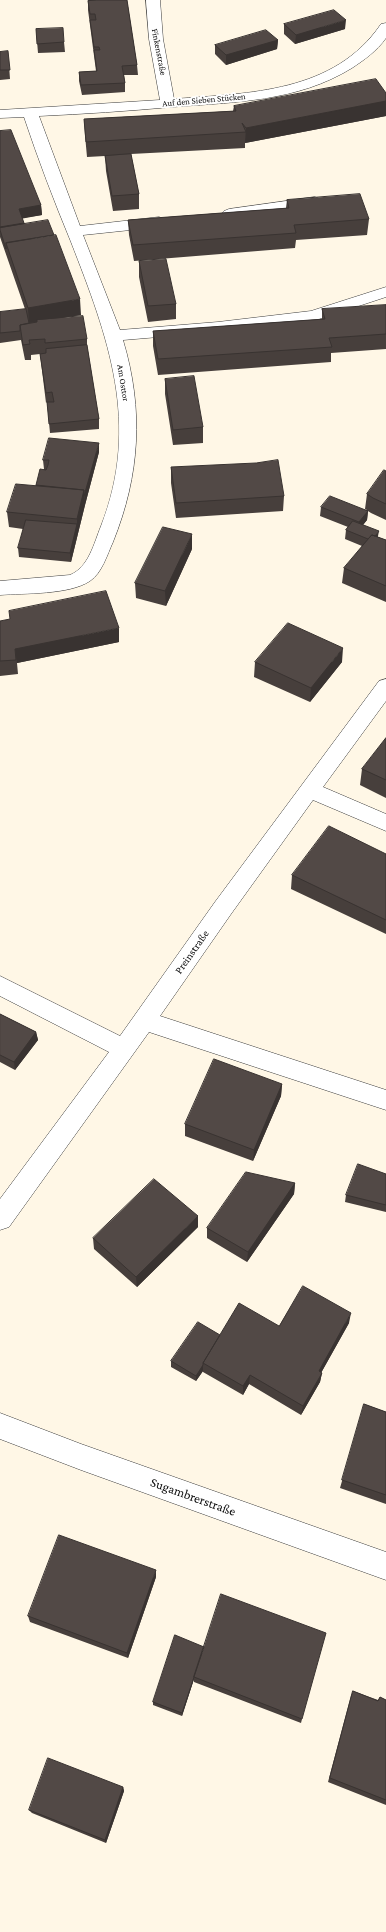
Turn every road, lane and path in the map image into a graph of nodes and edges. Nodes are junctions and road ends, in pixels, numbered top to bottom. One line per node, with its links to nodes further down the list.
1 (153, 0): 3 (street, Finkenstraße)
2 (386, 27): 3 (street, Auf den Sieben Stücken)
3 (168, 104): 4 (street, Auf den Sieben Stücken)
4 (30, 112): 5 (street, Auf den Sieben Stücken); 9 (street, Am Osttor)
5 (0, 114)
6 (327, 200): 7 (street)
7 (216, 216)
8 (177, 220): 9 (street)
9 (74, 230): 11 (street, Am Osttor)
10 (386, 292): 11 (street)
11 (113, 336): 12 (street, Am Osttor)
12 (0, 588)
13 (386, 686): 14 (street, Preinstraße)
14 (310, 790): 15 (street); 17 (street, Preinstraße)
15 (386, 823)
16 (0, 985): 18 (street)
17 (144, 1021): 18 (street, Preinstraße); 19 (street)
18 (124, 1049): 20 (street, Preinstraße)
19 (386, 1100)
20 (0, 1219)
21 (0, 1426): 22 (street, Sugambrerstraße)
22 (386, 1566)

